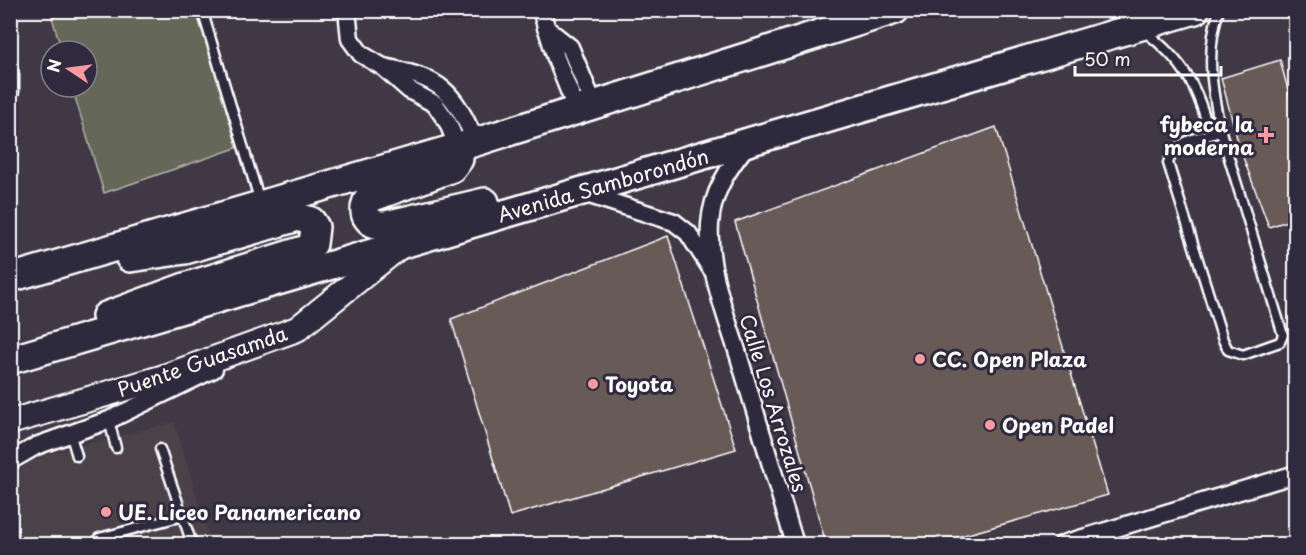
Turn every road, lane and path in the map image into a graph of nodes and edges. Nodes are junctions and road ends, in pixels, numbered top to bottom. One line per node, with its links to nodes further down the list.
1 (202, 10): 18 (lane)
2 (347, 10): 16 (street)
3 (541, 10): 12 (street)
4 (895, 10): 12 (highway)
5 (1195, 10): 7 (highway, Avenida Samborondón)
6 (1219, 10): 9 (lane)
7 (1139, 27): 10 (lane); 15 (highway, Avenida Samborondón)
8 (10, 74): 11 (street)
9 (1210, 80): 10 (lane); 13 (lane)
10 (1195, 84): 14 (lane)
11 (10, 92)
12 (585, 108): 16 (highway)
13 (1221, 132): 14 (lane); 14 (lane)
14 (1210, 135)
15 (748, 144): 17 (highway, Avenida Samborondón); 20 (street, Calle Los Arrozales)
16 (467, 145): 17 (highway); 18 (highway)
17 (579, 191): 19 (highway, Avenida Samborondón); 20 (street, Calle Los Arrozales)
18 (261, 205): 21 (highway)
19 (403, 244): 22 (main road, Puente Guasamda); 23 (highway, Avenida Samborondón)
20 (714, 273): 37 (street, Calle Los Arrozales)
21 (21, 275): 23 (highway)
22 (297, 329): 24 (street); 25 (main road, Puente Guasamda)
23 (10, 358)
24 (109, 420): 26 (street); 27 (lane)
25 (10, 422)
26 (71, 436): 29 (lane); 30 (street)
27 (116, 448)
28 (160, 449): 34 (lane)
29 (77, 456)
30 (10, 461)
31 (1296, 474): 32 (street)
32 (1273, 481): 33 (street); 38 (street)
33 (1296, 488)
34 (183, 516): 35 (lane); 36 (lane)
35 (99, 538)
36 (192, 544)
37 (795, 544)
38 (1063, 544)

